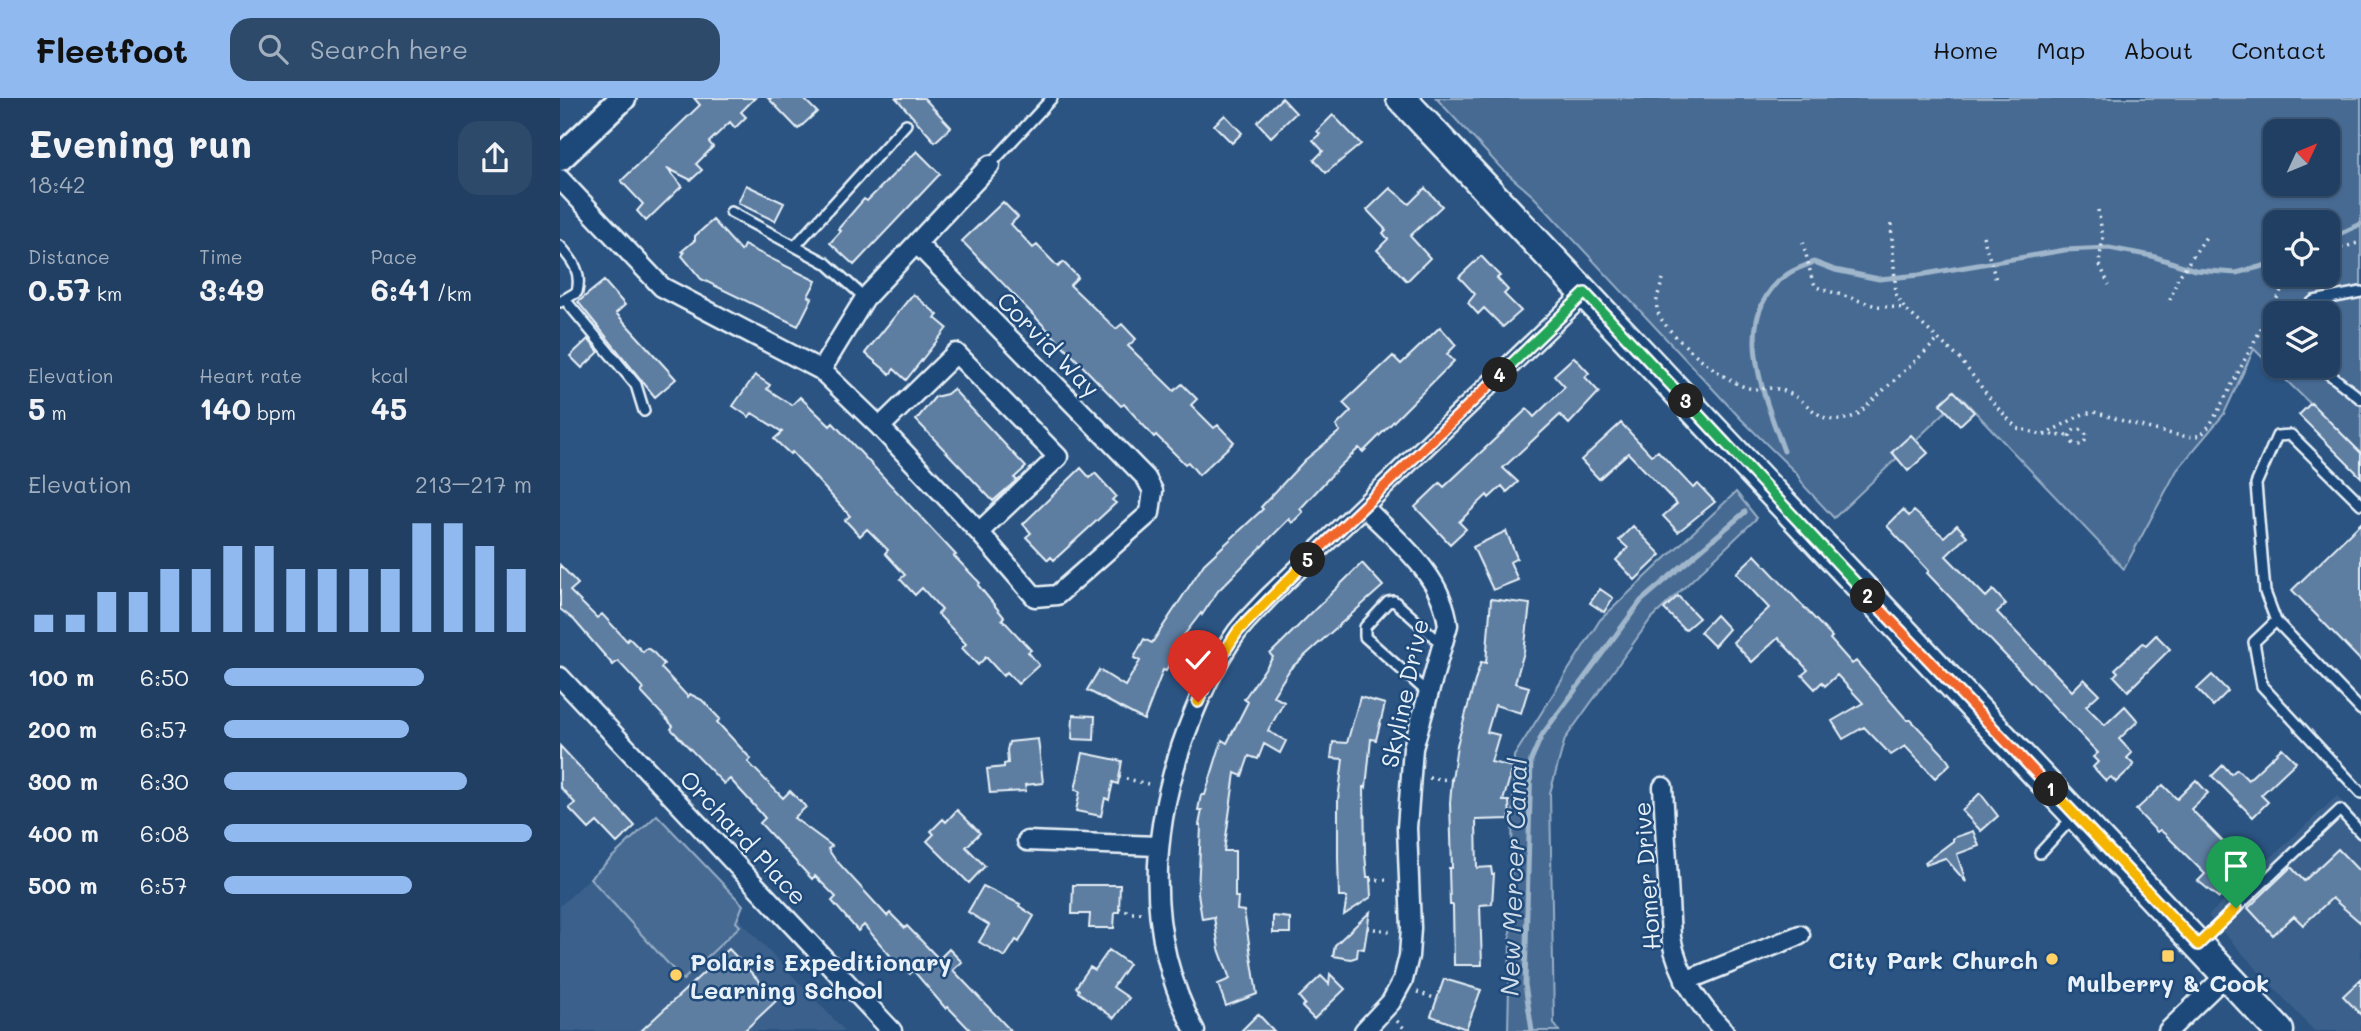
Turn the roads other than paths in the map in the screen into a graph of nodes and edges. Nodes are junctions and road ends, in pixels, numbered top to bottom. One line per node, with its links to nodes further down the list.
1 (623, 98): 5 (main road)
2 (1052, 98): 6 (lane)
3 (1402, 98): 13 (main road)
4 (906, 124): 10 (lane)
5 (560, 158)
6 (990, 165): 9 (street)
7 (560, 180): 17 (street)
8 (731, 212): 10 (lane)
9 (917, 244): 14 (street); 24 (street, Corvid Way)
10 (796, 245): 14 (lane)
11 (560, 246): 15 (lane)
12 (2361, 292): 16 (lane)
13 (1585, 293): 23 (street); 32 (main road)
14 (865, 298): 17 (street)
15 (563, 301): 20 (lane)
16 (2314, 301)
17 (821, 370): 21 (street)
18 (2334, 378): 19 (lane)
19 (2361, 399)
20 (644, 411)
21 (880, 427): 24 (street); 24 (street)
22 (2361, 503): 25 (lane)
23 (1364, 507): 26 (street, Skyline Drive); 35 (street)
24 (979, 533)
25 (2276, 621): 29 (lane); 31 (lane)
26 (1443, 645): 28 (street, Skyline Drive); 28 (lane)
27 (560, 677): 41 (street, Orchard Place)
28 (1429, 694): 43 (street, Skyline Drive)
29 (2361, 710)
30 (1663, 787): 40 (street, Homer Drive)
31 (2361, 793)
32 (2075, 814): 36 (lane); 38 (main road)
33 (2361, 833): 38 (lane)
34 (1027, 841): 35 (street)
35 (1157, 846): 42 (street)
36 (2040, 853)
37 (1800, 936): 40 (street)
38 (2198, 945): 39 (main road)
39 (2227, 975): 45 (street); 46 (main road)
40 (1685, 981): 44 (street, Homer Drive)
41 (892, 1031)
42 (1195, 1031)
43 (1364, 1031)
44 (1724, 1031)
45 (2168, 1031)
46 (2279, 1031)

